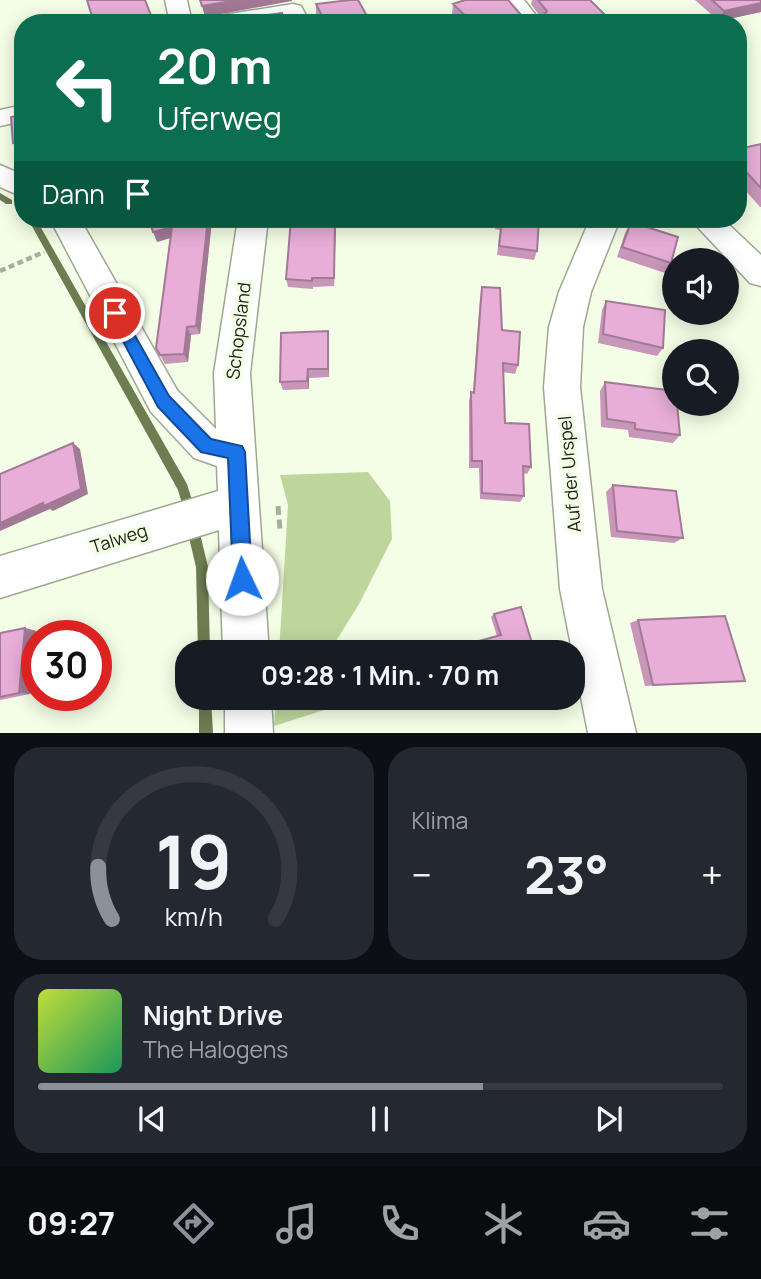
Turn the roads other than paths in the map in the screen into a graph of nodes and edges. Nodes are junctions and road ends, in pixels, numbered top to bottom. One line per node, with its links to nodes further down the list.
1 (512, 0): 4 (street)
2 (274, 14): 3 (street)
3 (294, 14)
4 (524, 14)
5 (70, 228): 10 (street)
6 (252, 228): 10 (street, Schopsland)
7 (601, 228): 16 (street, Auf der Urspel)
8 (714, 228): 9 (street)
9 (761, 274)
10 (236, 452): 11 (street, Schopsland)
11 (223, 510): 12 (street, Talweg); 13 (street, Schopsland)
12 (0, 577)
13 (244, 640)
14 (248, 710): 15 (street)
15 (249, 733)
16 (612, 733)

